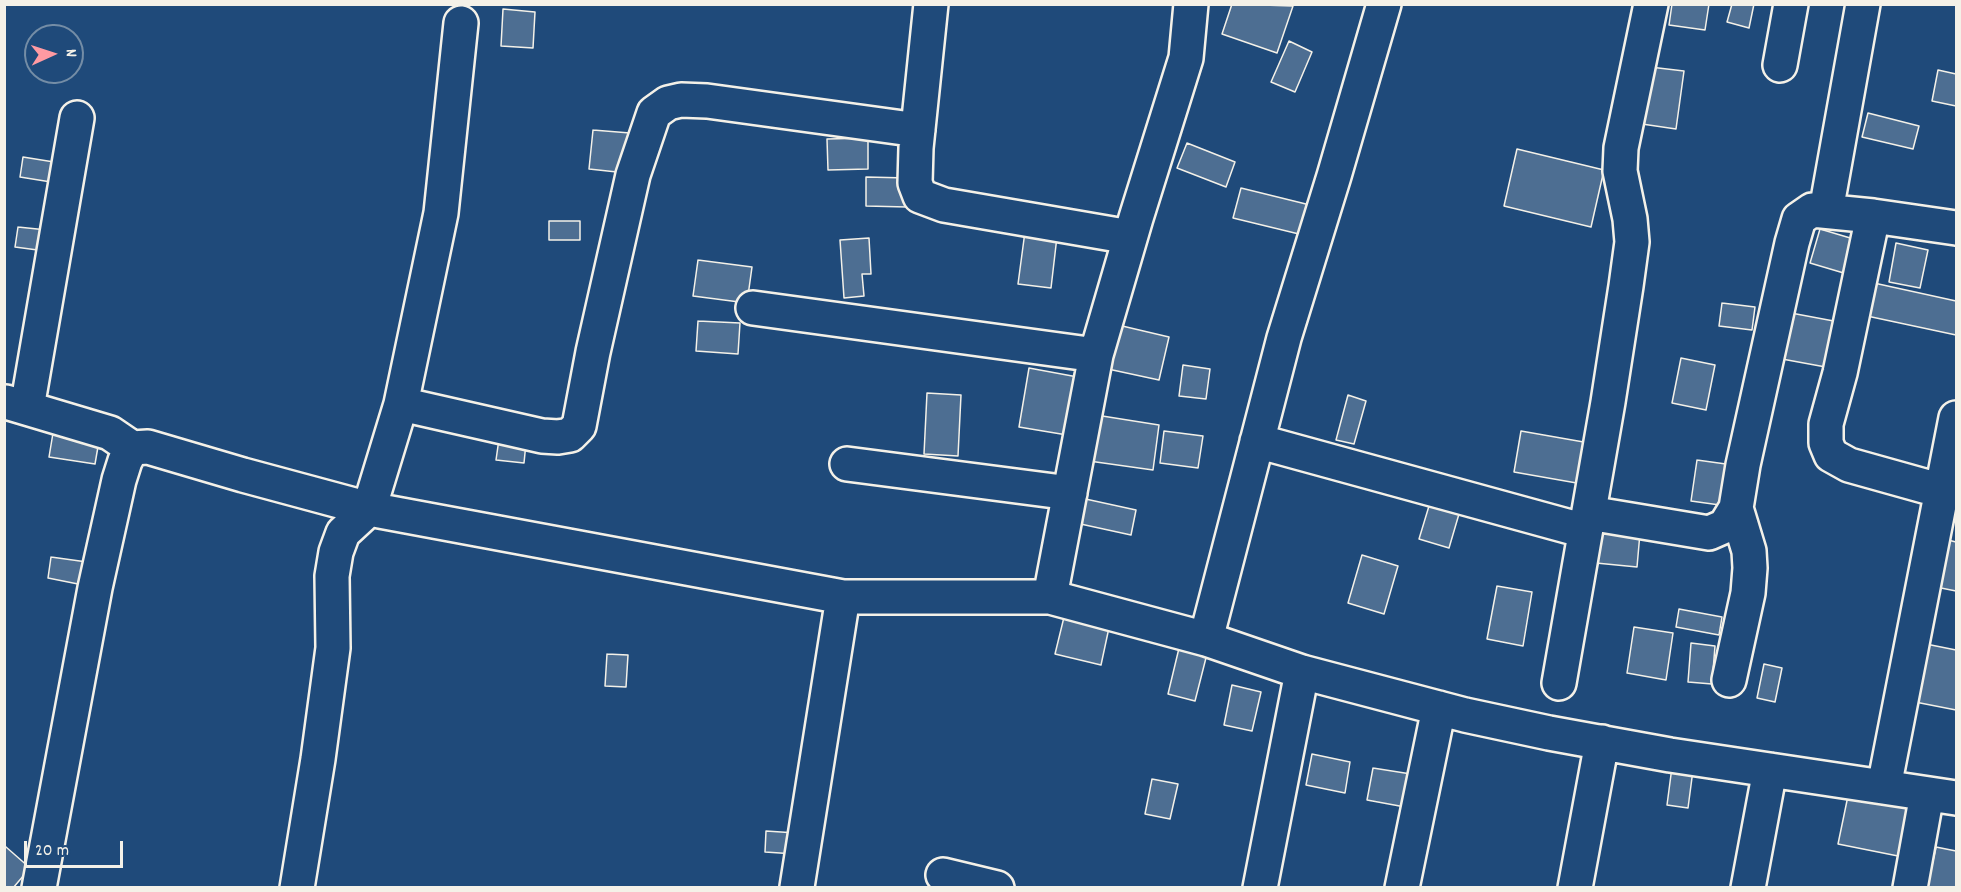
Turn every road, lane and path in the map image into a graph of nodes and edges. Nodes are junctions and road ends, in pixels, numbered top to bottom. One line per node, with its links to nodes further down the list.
1 (931, 4): 10 (street)
2 (1191, 4): 14 (street)
3 (1384, 4): 20 (street)
4 (1651, 4): 27 (street)
5 (1791, 4): 8 (street)
6 (1863, 4): 11 (street)
7 (461, 24): 17 (street)
8 (1780, 65)
9 (77, 118): 18 (street)
10 (918, 130): 14 (street); 17 (street)
11 (1826, 211): 12 (street); 25 (street)
12 (1873, 216): 13 (street); 23 (street)
13 (1956, 228)
14 (1130, 237): 16 (street)
15 (753, 308): 16 (street)
16 (1096, 355): 24 (street)
17 (401, 404): 26 (street)
18 (16, 405): 21 (street)
19 (1956, 418): 23 (street)
20 (1257, 441): 27 (street); 30 (street)
21 (132, 448): 26 (street); 41 (street)
22 (847, 464): 24 (street)
23 (1942, 491): 37 (street)
24 (1070, 493): 29 (street)
25 (1736, 508): 27 (street); 32 (street)
26 (369, 509): 28 (street); 42 (street)
27 (1587, 522): 33 (street)
28 (843, 597): 29 (street); 40 (street)
29 (1050, 597): 30 (street)
30 (1206, 639): 31 (street)
31 (1302, 672): 34 (street); 44 (street)
32 (1729, 680)
33 (1559, 683)
34 (1439, 708): 35 (street); 45 (street)
35 (1602, 742): 36 (street); 46 (street)
36 (1770, 770): 37 (street); 47 (street)
37 (1884, 787): 38 (street)
38 (1942, 796): 48 (street)
39 (943, 874): 43 (street)
40 (797, 887)
41 (39, 888)
42 (297, 888)
43 (997, 888)
44 (1260, 888)
45 (1402, 888)
46 (1575, 888)
47 (1748, 888)
48 (1910, 888)

